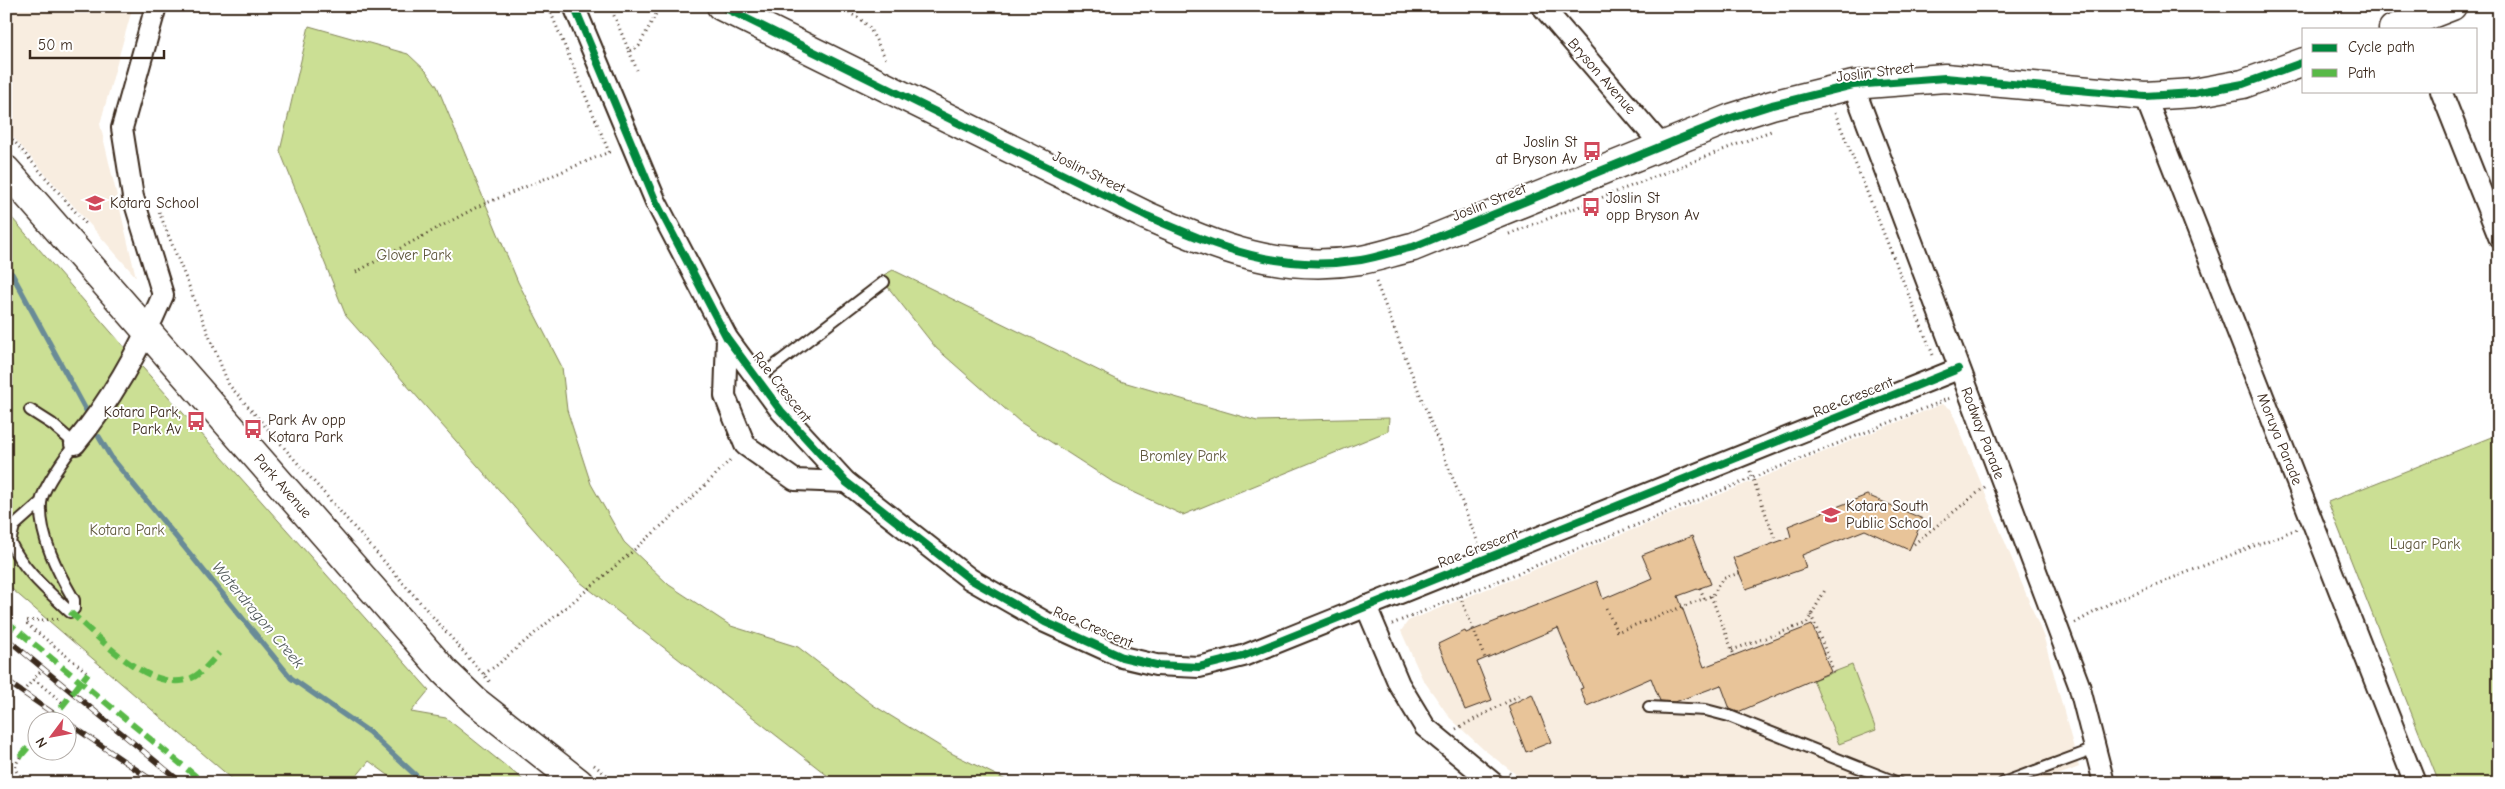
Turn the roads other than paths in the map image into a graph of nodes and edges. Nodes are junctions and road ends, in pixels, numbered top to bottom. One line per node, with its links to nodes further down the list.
1 (156, 6): 15 (street)
2 (574, 6): 16 (street, Rae Crescent)
3 (721, 6): 11 (street, Joslin Street)
4 (1542, 6): 11 (street, Bryson Avenue)
5 (2452, 6): 6 (street)
6 (2408, 26)
7 (2302, 63): 10 (street, Joslin Street)
8 (1853, 85): 10 (street, Joslin Street); 11 (street, Joslin Street); 17 (street, Rodway Parade)
9 (2441, 92): 13 (street)
10 (2145, 96): 32 (street, Moruya Parade)
11 (1662, 146)
12 (6, 170): 15 (street, Park Avenue)
13 (2499, 238)
14 (884, 282): 18 (lane)
15 (148, 330): 20 (street); 27 (street, Park Avenue)
16 (727, 338): 18 (street, Rae Crescent); 21 (street, Rae Crescent)
17 (1958, 369): 24 (street, Rae Crescent); 26 (street, Rodway Parade)
18 (757, 379): 21 (street, Rae Crescent)
19 (30, 410): 20 (lane)
20 (75, 444): 22 (lane)
21 (846, 482): 24 (street, Rae Crescent)
22 (41, 502): 23 (lane); 23 (lane)
23 (10, 534)
24 (1366, 606): 28 (street)
25 (1649, 707): 29 (lane)
26 (2095, 749): 30 (lane); 31 (street, Rodway Parade)
27 (582, 771)
28 (1497, 775)
29 (1898, 783)
30 (2003, 783)
31 (2104, 783)
32 (2415, 783)

